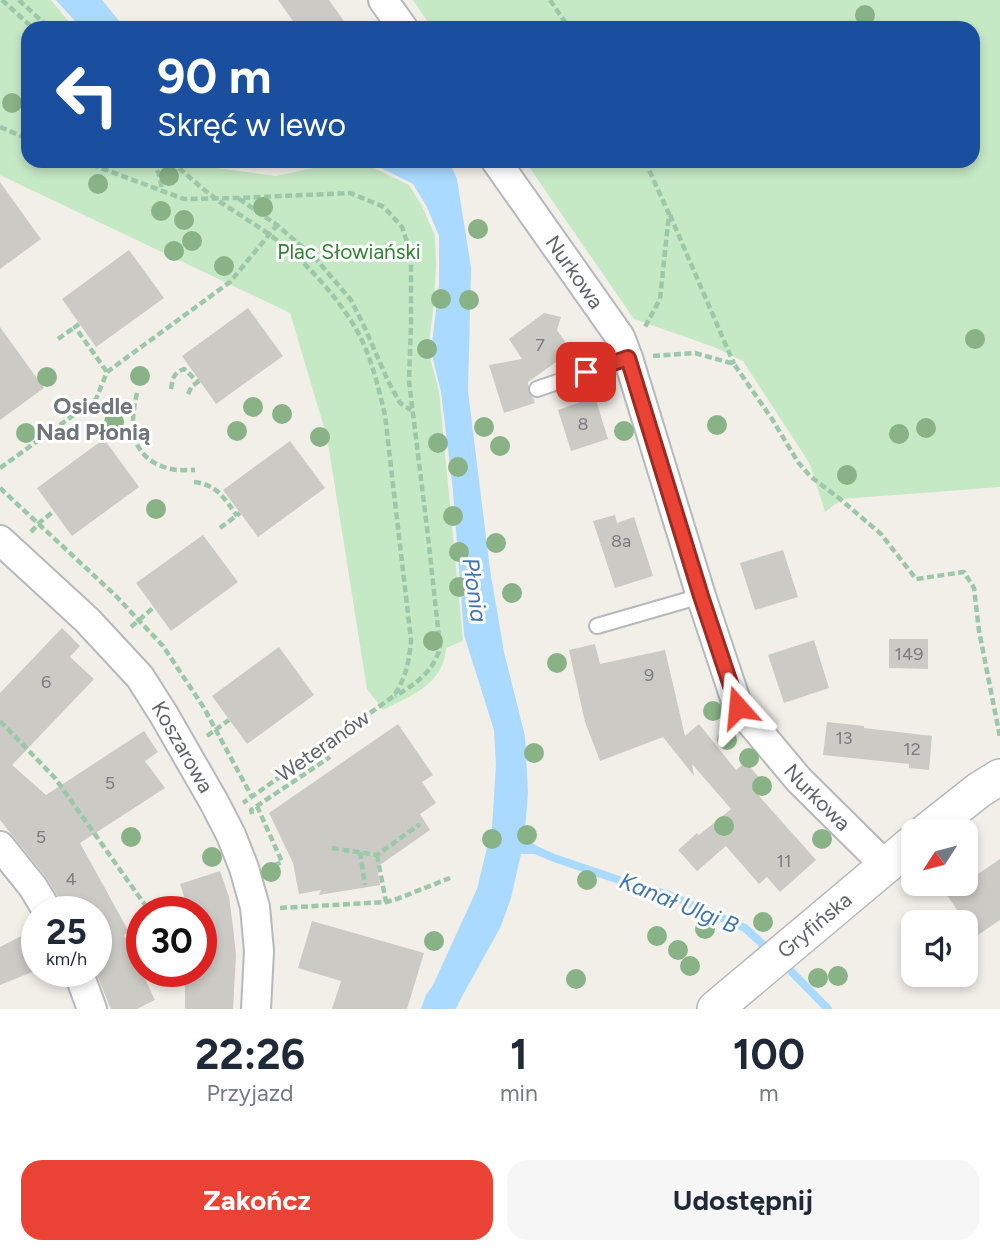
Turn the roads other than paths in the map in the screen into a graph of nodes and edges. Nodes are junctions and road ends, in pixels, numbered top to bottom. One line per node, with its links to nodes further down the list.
1 (383, 0): 2 (street)
2 (398, 21)
3 (501, 168): 4 (street, Nurkowa)
4 (628, 358): 5 (lane); 7 (street, Nurkowa)
5 (537, 388)
6 (0, 540): 17 (street, Koszarowa)
7 (701, 596): 8 (lane); 13 (street, Nurkowa)
8 (597, 626)
9 (1000, 777): 10 (street)
10 (942, 819)
11 (0, 846): 14 (street)
12 (901, 852): 13 (street, Gryfińska)
13 (885, 865): 18 (street, Gryfińska)
14 (38, 896)
15 (84, 987): 16 (street)
16 (92, 1009)
17 (256, 1009)
18 (715, 1009)

